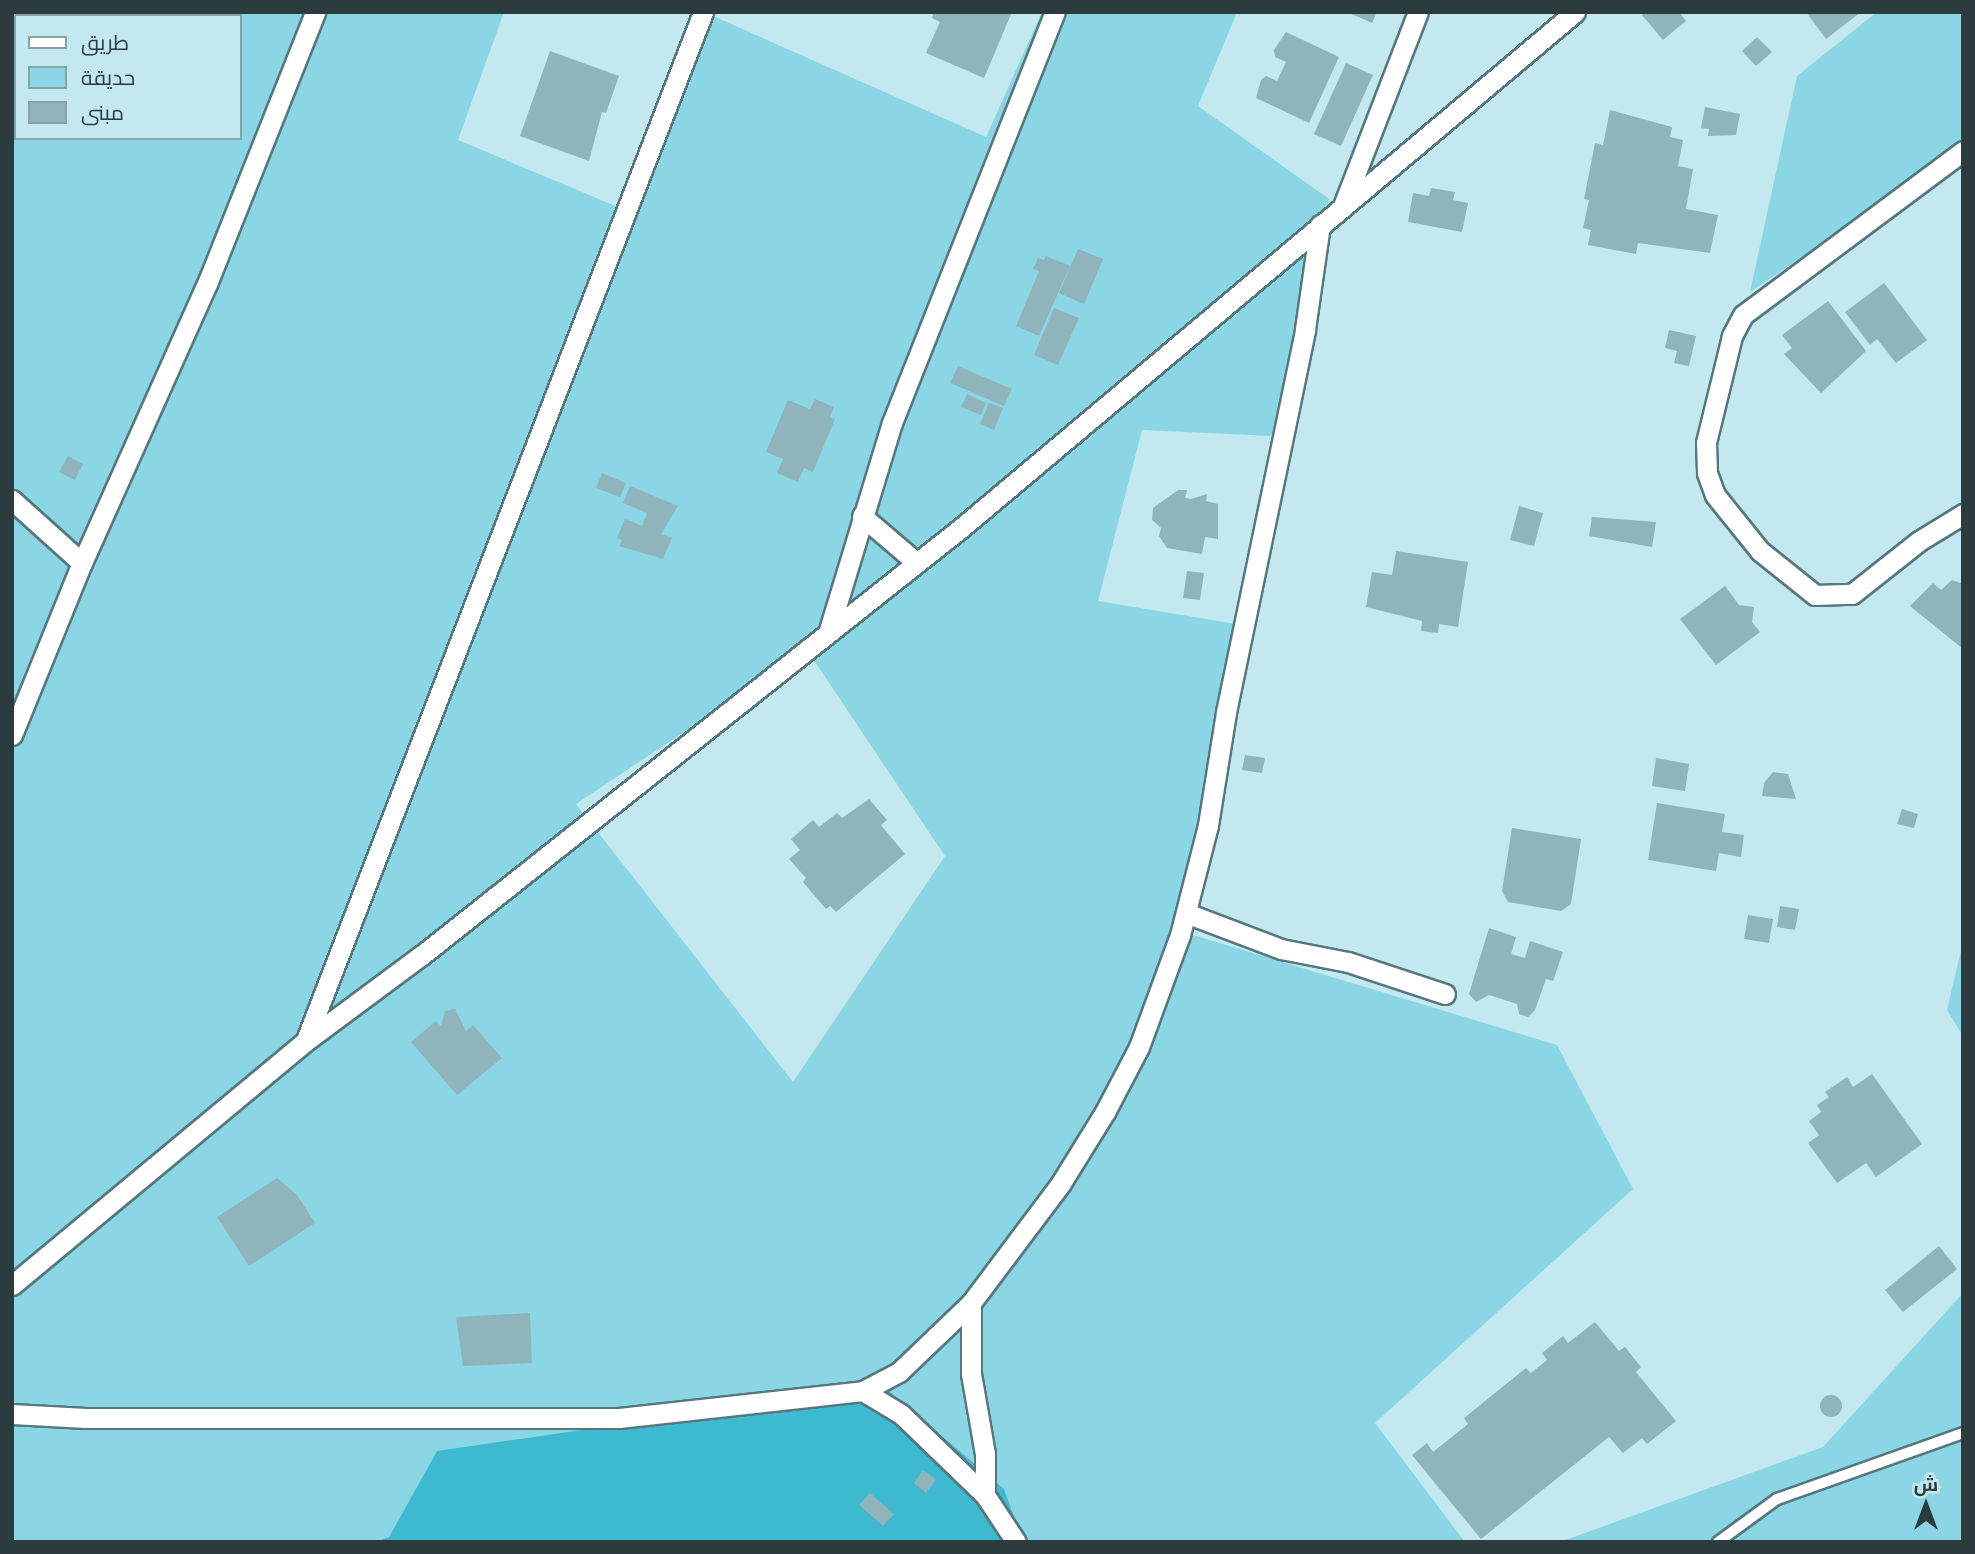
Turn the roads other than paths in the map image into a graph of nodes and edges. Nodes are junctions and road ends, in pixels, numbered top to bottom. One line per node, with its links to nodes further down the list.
1 (315, 12): 12 (street)
2 (704, 12): 18 (street)
3 (1055, 12): 11 (street)
4 (1418, 12): 7 (street)
5 (1576, 12): 7 (street)
6 (1963, 150): 10 (street)
7 (1342, 207): 8 (street)
8 (1320, 225): 13 (street); 16 (street)
9 (12, 500): 12 (street)
10 (1963, 514)
11 (862, 516): 13 (street); 14 (street)
12 (82, 563): 15 (street)
13 (917, 563): 14 (street)
14 (829, 630): 18 (street)
15 (12, 735)
16 (1186, 913): 17 (street); 20 (street)
17 (1445, 994)
18 (306, 1041): 19 (street)
19 (12, 1285)
20 (971, 1303): 21 (street); 24 (street)
21 (863, 1391): 22 (street); 24 (street)
22 (12, 1414)
23 (1963, 1433): 26 (lane)
24 (985, 1495): 25 (street)
25 (1016, 1542)
26 (1718, 1542)

